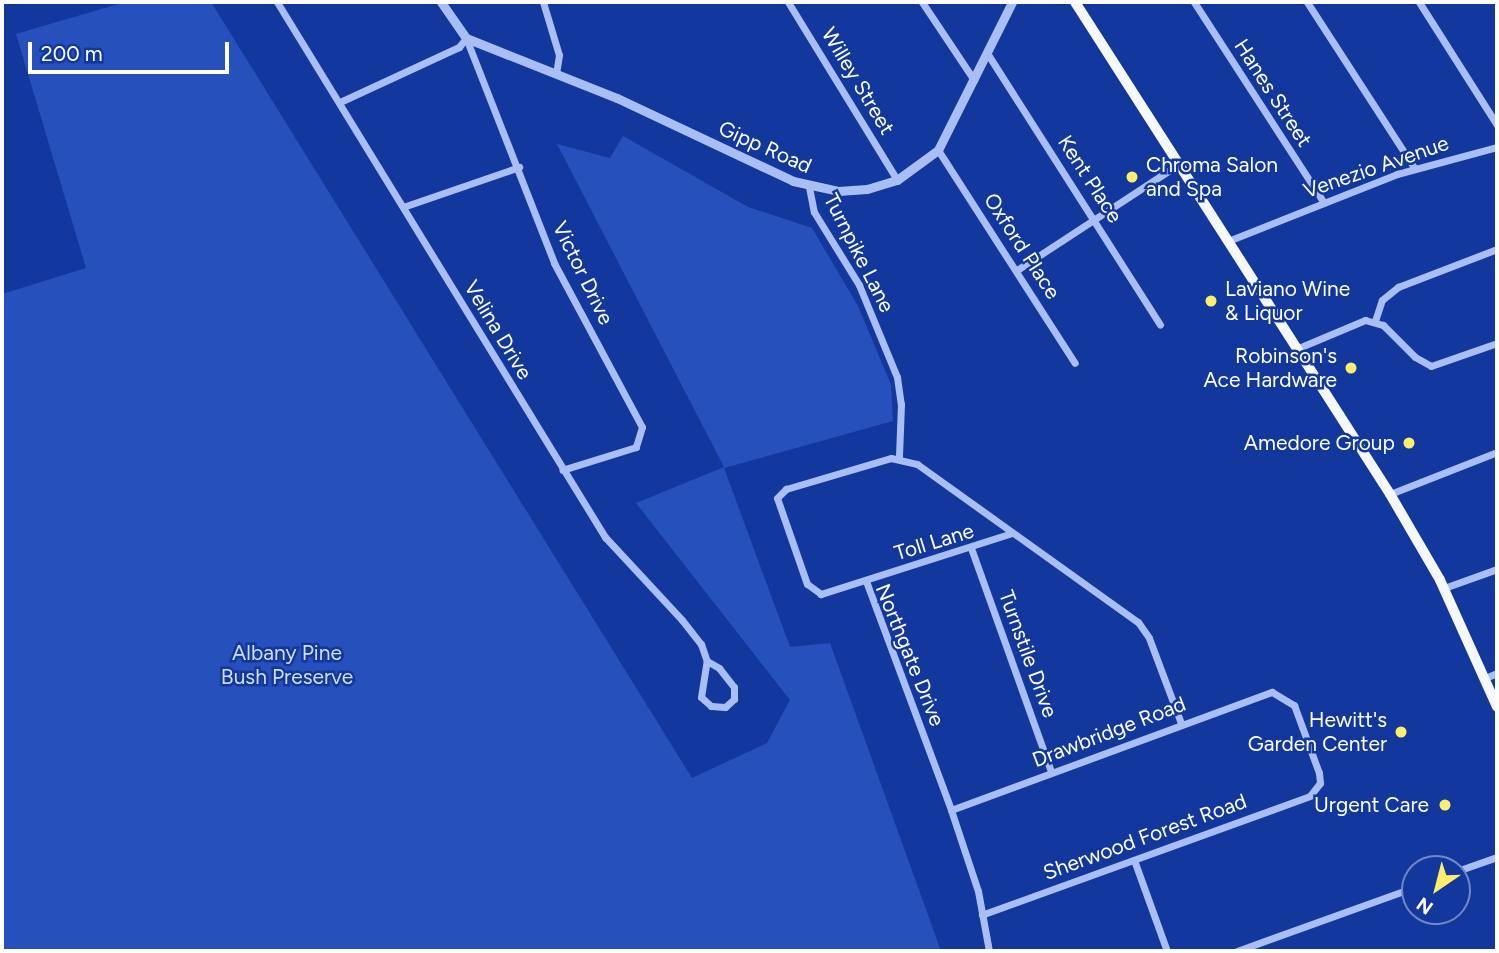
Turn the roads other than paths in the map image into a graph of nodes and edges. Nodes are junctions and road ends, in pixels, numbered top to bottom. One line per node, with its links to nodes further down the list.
1 (278, 2): 15 (street, Velina Drive)
2 (441, 2): 11 (street)
3 (543, 2): 13 (street)
4 (788, 2): 22 (street, Willey Street)
5 (922, 2): 14 (street)
6 (1012, 2): 12 (street, Gipp Road)
7 (1075, 2): 19 (main road)
8 (1194, 2): 24 (street, Hanes Street)
9 (1307, 2): 21 (street)
10 (1419, 2): 16 (street)
11 (466, 38): 13 (street, Gipp Road); 15 (street); 20 (street, Victor Drive)
12 (987, 53): 14 (street, Gipp Road); 26 (street, Kent Place)
13 (556, 73): 23 (street, Gipp Road)
14 (974, 80): 18 (street, Gipp Road)
15 (340, 102): 25 (street, Velina Drive)
16 (1497, 125)
17 (1497, 147): 21 (street, Venezio Avenue)
18 (938, 150): 22 (street, Gipp Road); 29 (street, Oxford Place)
19 (1179, 164): 26 (street); 27 (main road)
20 (519, 167): 25 (street); 37 (street, Victor Drive)
21 (1415, 169): 24 (street, Venezio Avenue)
22 (897, 180): 23 (street, Gipp Road)
23 (808, 187): 36 (street, Turnpike Lane)
24 (1324, 203): 27 (street, Venezio Avenue)
25 (403, 207): 37 (street, Velina Drive)
26 (1096, 220): 29 (street); 31 (street, Kent Place)
27 (1228, 241): 33 (main road)
28 (1497, 249): 30 (street)
29 (1017, 270): 34 (street, Oxford Place)
30 (1375, 321): 32 (street); 33 (street)
31 (1160, 325)
32 (1497, 343)
33 (1296, 349): 38 (main road)
34 (1075, 363)
35 (1497, 452): 38 (street)
36 (899, 457): 39 (street); 42 (street, Northgate Drive)
37 (562, 470): 44 (street, Velina Drive)
38 (1390, 494): 43 (main road)
39 (1012, 533): 40 (street, Toll Lane); 48 (street)
40 (971, 548): 42 (street, Toll Lane); 49 (street, Turnstile Drive)
41 (1497, 569): 43 (street)
42 (866, 581): 51 (street, Northgate Drive)
43 (1444, 589): 46 (main road)
44 (707, 661): 44 (street, Velina Drive)
45 (1497, 673): 46 (street)
46 (1485, 678): 47 (main road)
47 (1497, 707)
48 (1181, 723): 49 (street, Drawbridge Road); 50 (street, Drawbridge Road)
49 (1051, 772): 51 (street, Drawbridge Road)
50 (1317, 789): 53 (street, Sherwood Forest Road)
51 (951, 810): 56 (street, Northgate Drive)
52 (1497, 857): 54 (street)
53 (1134, 860): 56 (street, Sherwood Forest Road); 58 (street)
54 (1471, 866)
55 (1401, 892): 59 (street)
56 (982, 915): 57 (street, Northgate Drive)
57 (989, 951)
58 (1167, 951)
59 (1237, 951)

